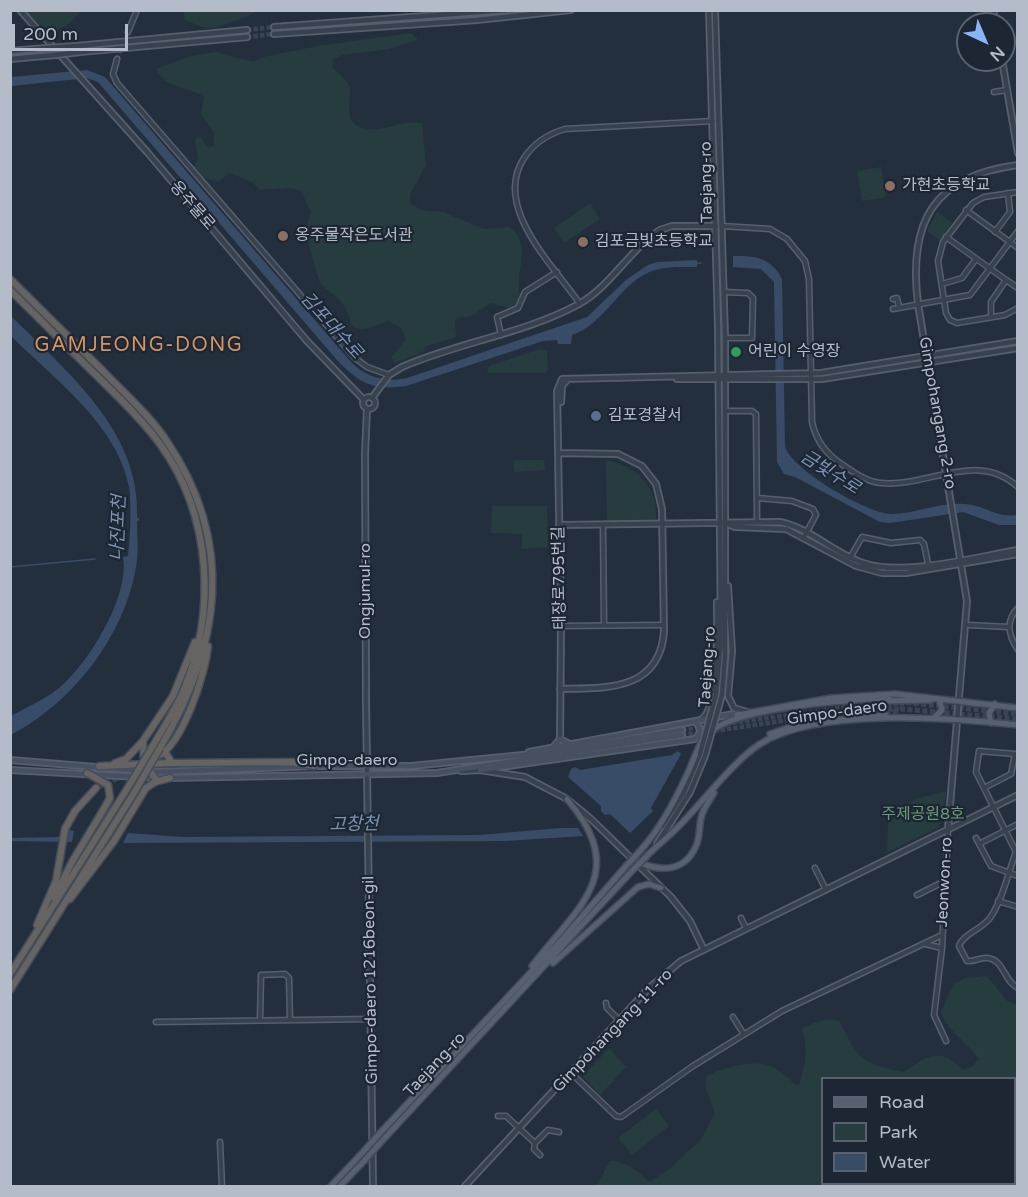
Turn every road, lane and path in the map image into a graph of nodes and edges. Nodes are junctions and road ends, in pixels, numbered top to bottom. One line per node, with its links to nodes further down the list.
1 (20, 10): 60 (street, 옹주물로)
2 (137, 10): 11 (street)
3 (507, 10): 9 (street)
4 (571, 10): 12 (street)
5 (703, 10): 8 (street)
6 (709, 10): 8 (street)
7 (717, 10): 8 (street)
8 (713, 19): 20 (street)
9 (274, 27)
10 (247, 30): 14 (street, bridge)
11 (128, 32)
12 (274, 34)
13 (247, 37): 15 (street, bridge)
14 (10, 51)
15 (10, 59)
16 (117, 59): 55 (street)
17 (1004, 72): 18 (street)
18 (1007, 90): 19 (street); 21 (street)
19 (994, 92)
20 (716, 121): 26 (street); 34 (street)
21 (1017, 153)
22 (1017, 165): 44 (street, Gimpohangang 2-ro)
23 (1017, 192): 24 (street)
24 (1008, 193): 25 (street); 28 (street)
25 (966, 210): 28 (street); 29 (street)
26 (719, 226): 40 (street, Taejang-ro); 43 (street); 56 (street, Taejang-ro); 58 (street)
27 (1017, 231): 30 (street)
28 (995, 232): 30 (street)
29 (946, 237): 32 (street); 37 (street)
30 (1009, 242): 31 (street); 33 (street)
31 (1017, 248)
32 (976, 259): 33 (street); 37 (street)
33 (991, 269): 36 (street); 42 (street)
34 (557, 272): 43 (street); 49 (street)
35 (10, 279): 107 (highway)
36 (1006, 280): 38 (street); 48 (street)
37 (942, 284): 42 (street)
38 (1017, 288)
39 (10, 290): 80 (highway)
40 (724, 292): 50 (street, Taejang-ro); 50 (street)
41 (893, 299): 45 (street)
42 (944, 300): 44 (street); 48 (street)
43 (580, 303): 49 (street)
44 (918, 304): 45 (street); 53 (street, Gimpohangang 2-ro)
45 (899, 308): 47 (street)
46 (1017, 308): 48 (street)
47 (893, 309)
48 (991, 317)
49 (501, 335): 55 (street)
50 (725, 338): 57 (street, Taejang-ro)
51 (1017, 341): 53 (street)
52 (1017, 348): 54 (street)
53 (928, 357): 54 (street, Gimpohangang 2-ro); 58 (street)
54 (929, 363): 58 (street); 64 (street, Gimpohangang 2-ro)
55 (389, 375): 59 (street)
56 (719, 376): 57 (street); 63 (street, 태장로795번길); 68 (street, Taejang-ro)
57 (725, 376): 58 (street); 62 (street, Taejang-ro)
58 (812, 376): 64 (street)
59 (372, 398): 60 (street); 61 (street)
60 (363, 400): 61 (street, 옹주물로)
61 (368, 409): 117 (street, Ongjumul-ro)
62 (725, 411): 66 (street); 69 (street, Taejang-ro)
63 (559, 453): 70 (street); 71 (street, 태장로795번길)
64 (948, 473): 65 (street); 76 (street, Gimpohangang 2-ro)
65 (1017, 488)
66 (757, 498): 67 (street); 73 (street)
67 (757, 522): 69 (street); 73 (street)
68 (718, 523): 69 (street); 70 (street); 78 (street, Taejang-ro)
69 (725, 523): 73 (street); 78 (street, Taejang-ro)
70 (663, 524): 72 (street); 81 (street)
71 (560, 525): 72 (street); 83 (street, 태장로795번길)
72 (603, 525): 84 (street)
73 (805, 535): 75 (street)
74 (1017, 552): 76 (street)
75 (849, 560): 76 (street); 77 (street); 77 (street)
76 (962, 561): 77 (street); 82 (street, Gimpohangang 2-ro)
77 (928, 564)
78 (723, 575): 93 (street); 98 (street); 110 (street, Taejang-ro, bridge)
79 (1017, 608): 85 (street)
80 (201, 625): 103 (highway); 154 (highway, bridge)
81 (664, 625): 84 (street); 87 (street)
82 (967, 625): 85 (street); 90 (street, Gimpohangang 2-ro)
83 (561, 626): 84 (street); 87 (street, 태장로795번길)
84 (604, 626)
85 (1009, 627): 86 (street)
86 (1017, 650)
87 (560, 689): 102 (street, 태장로795번길)
88 (888, 698): 94 (main road)
89 (939, 699): 90 (main road); 93 (main road, Gimpo-daero); 94 (main road); 96 (main road)
90 (960, 701): 91 (main road); 97 (street, Gimpohangang 2-ro)
91 (995, 704): 92 (main road); 100 (main road)
92 (1017, 708)
93 (747, 712): 98 (main road, Gimpo-daero); 99 (main road)
94 (760, 714): 99 (main road)
95 (886, 715): 105 (main road)
96 (935, 717): 97 (main road, Gimpo-daero); 105 (main road, Gimpo-daero)
97 (958, 719): 100 (main road, Gimpo-daero); 136 (street, Jeonwon-ro)
98 (697, 723): 104 (main road, Gimpo-daero); 119 (main road)
99 (723, 723): 139 (main road)
100 (991, 723): 101 (main road, Gimpo-daero)
101 (1017, 725)
102 (560, 739): 104 (main road); 106 (main road)
103 (142, 741): 108 (highway); 115 (highway)
104 (571, 743): 106 (main road, Gimpo-daero)
105 (758, 745): 128 (main road, Gimpo-daero)
106 (551, 748): 111 (main road, Gimpo-daero)
107 (163, 750): 108 (highway); 114 (highway); 156 (highway, bridge)
108 (142, 751): 113 (highway)
109 (1016, 754): 130 (street); 130 (street)
110 (703, 755): 139 (street, Taejang-ro); 141 (street, Taejang-ro)
111 (503, 757): 117 (main road, Gimpo-daero); 121 (main road, Gimpo-daero)
112 (10, 760): 115 (main road, Gimpo-daero)
113 (145, 763): 114 (highway); 115 (highway); 122 (highway)
114 (171, 765): 116 (highway)
115 (99, 766): 120 (main road, Gimpo-daero)
116 (314, 766): 117 (main road, Gimpo-daero); 122 (main road, Gimpo-daero)
117 (368, 766): 124 (street, Ongjumul-ro)
118 (10, 770): 123 (main road, Gimpo-daero)
119 (480, 770): 121 (street); 133 (street)
120 (131, 771): 122 (main road, Gimpo-daero); 125 (highway)
121 (459, 771): 124 (main road, Gimpo-daero)
122 (149, 772): 126 (highway)
123 (87, 773): 125 (main road, Gimpo-daero); 154 (highway)
124 (368, 774): 127 (main road, Gimpo-daero); 169 (street, Gimpo-daero 1216beon-gil)
125 (139, 778): 126 (main road, Gimpo-daero); 131 (highway)
126 (155, 778): 127 (main road, Gimpo-daero)
127 (170, 778): 131 (highway)
128 (720, 783): 141 (main road, Gimpo-daero); 143 (main road)
129 (96, 788): 161 (highway)
130 (984, 788): 134 (street)
131 (142, 793): 156 (highway)
132 (1017, 795): 134 (street, Gimpohangang 11-ro)
133 (567, 799): 143 (street); 164 (main road)
134 (994, 806): 136 (street, Gimpohangang 11-ro); 137 (street)
135 (1017, 824): 137 (street)
136 (948, 829): 147 (street, Jeonwon-ro); 149 (street, Gimpohangang 11-ro)
137 (1006, 830): 140 (street); 142 (street)
138 (976, 838): 140 (street)
139 (649, 841): 164 (main road, Taejang-ro, bridge)
140 (979, 843): 145 (street)
141 (655, 847): 163 (main road, Taejang-ro, bridge)
142 (1017, 851): 145 (street)
143 (631, 858): 148 (street)
144 (815, 868): 149 (street)
145 (1008, 873): 146 (street); 151 (street)
146 (1017, 876)
147 (946, 881): 150 (street); 157 (street, Jeonwon-ro)
148 (661, 888): 160 (street); 163 (main road)
149 (826, 890): 155 (street, Gimpohangang 11-ro); 160 (street, Gimpohangang 11-ro)
150 (917, 895)
151 (998, 901): 152 (street); 165 (street)
152 (1017, 907)
153 (741, 918): 155 (street)
154 (39, 928): 161 (highway)
155 (746, 928): 160 (street, Gimpohangang 11-ro)
156 (47, 932): 166 (highway)
157 (942, 936): 158 (street); 159 (street, Jeonwon-ro)
158 (925, 944): 159 (street); 174 (street)
159 (942, 948): 175 (street, Jeonwon-ro)
160 (704, 950): 173 (street, Gimpohangang 11-ro)
161 (22, 955): 162 (highway)
162 (10, 974)
163 (531, 981): 185 (main road, Taejang-ro, bridge)
164 (519, 984): 184 (main road, Taejang-ro, bridge)
165 (1017, 988)
166 (10, 990)
167 (606, 1003): 173 (street)
168 (733, 1017): 174 (street)
169 (371, 1019): 171 (street); 186 (street, Gimpo-daero 1216beon-gil)
170 (260, 1020): 171 (street); 171 (street); 172 (street)
171 (290, 1020)
172 (156, 1022)
173 (620, 1022): 176 (street, Gimpohangang 11-ro)
174 (743, 1033): 176 (street)
175 (946, 1041)
176 (572, 1075): 178 (street, Gimpohangang 11-ro)
177 (498, 1116): 178 (street)
178 (520, 1129): 181 (street); 187 (street, Gimpohangang 11-ro)
179 (559, 1132): 181 (street)
180 (220, 1142): 183 (street)
181 (535, 1143): 182 (street)
182 (540, 1155)
183 (222, 1186)
184 (331, 1186)
185 (340, 1186)
186 (373, 1186)
187 (466, 1186)

